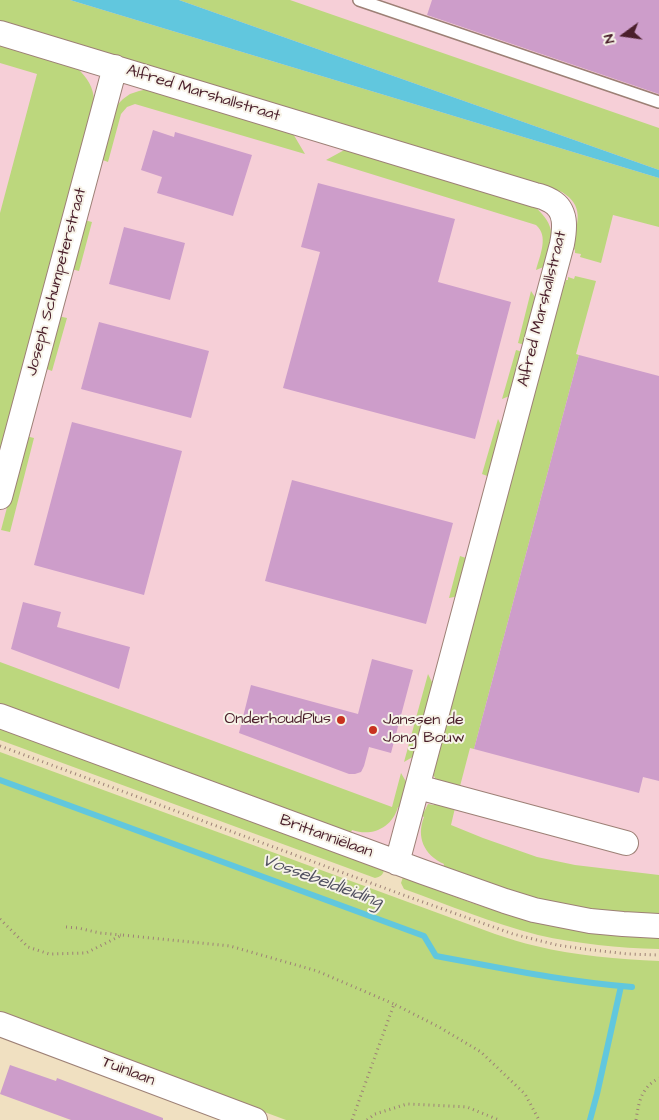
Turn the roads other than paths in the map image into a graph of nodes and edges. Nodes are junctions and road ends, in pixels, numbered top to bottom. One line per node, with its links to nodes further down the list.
1 (359, 0): 4 (lane)
2 (0, 33): 3 (street, Alfred Marshallstraat)
3 (115, 67): 5 (street, Joseph Schumpeterstraat); 7 (street, Alfred Marshallstraat)
4 (659, 102)
5 (0, 497)
6 (0, 716): 9 (street, Brittanniëlaan)
7 (418, 788): 8 (street); 9 (street, Alfred Marshallstraat)
8 (626, 843)
9 (397, 863): 10 (street, Brittanniëlaan)
10 (659, 926)
11 (0, 1024): 12 (street, Tuinlaan)
12 (255, 1120)

